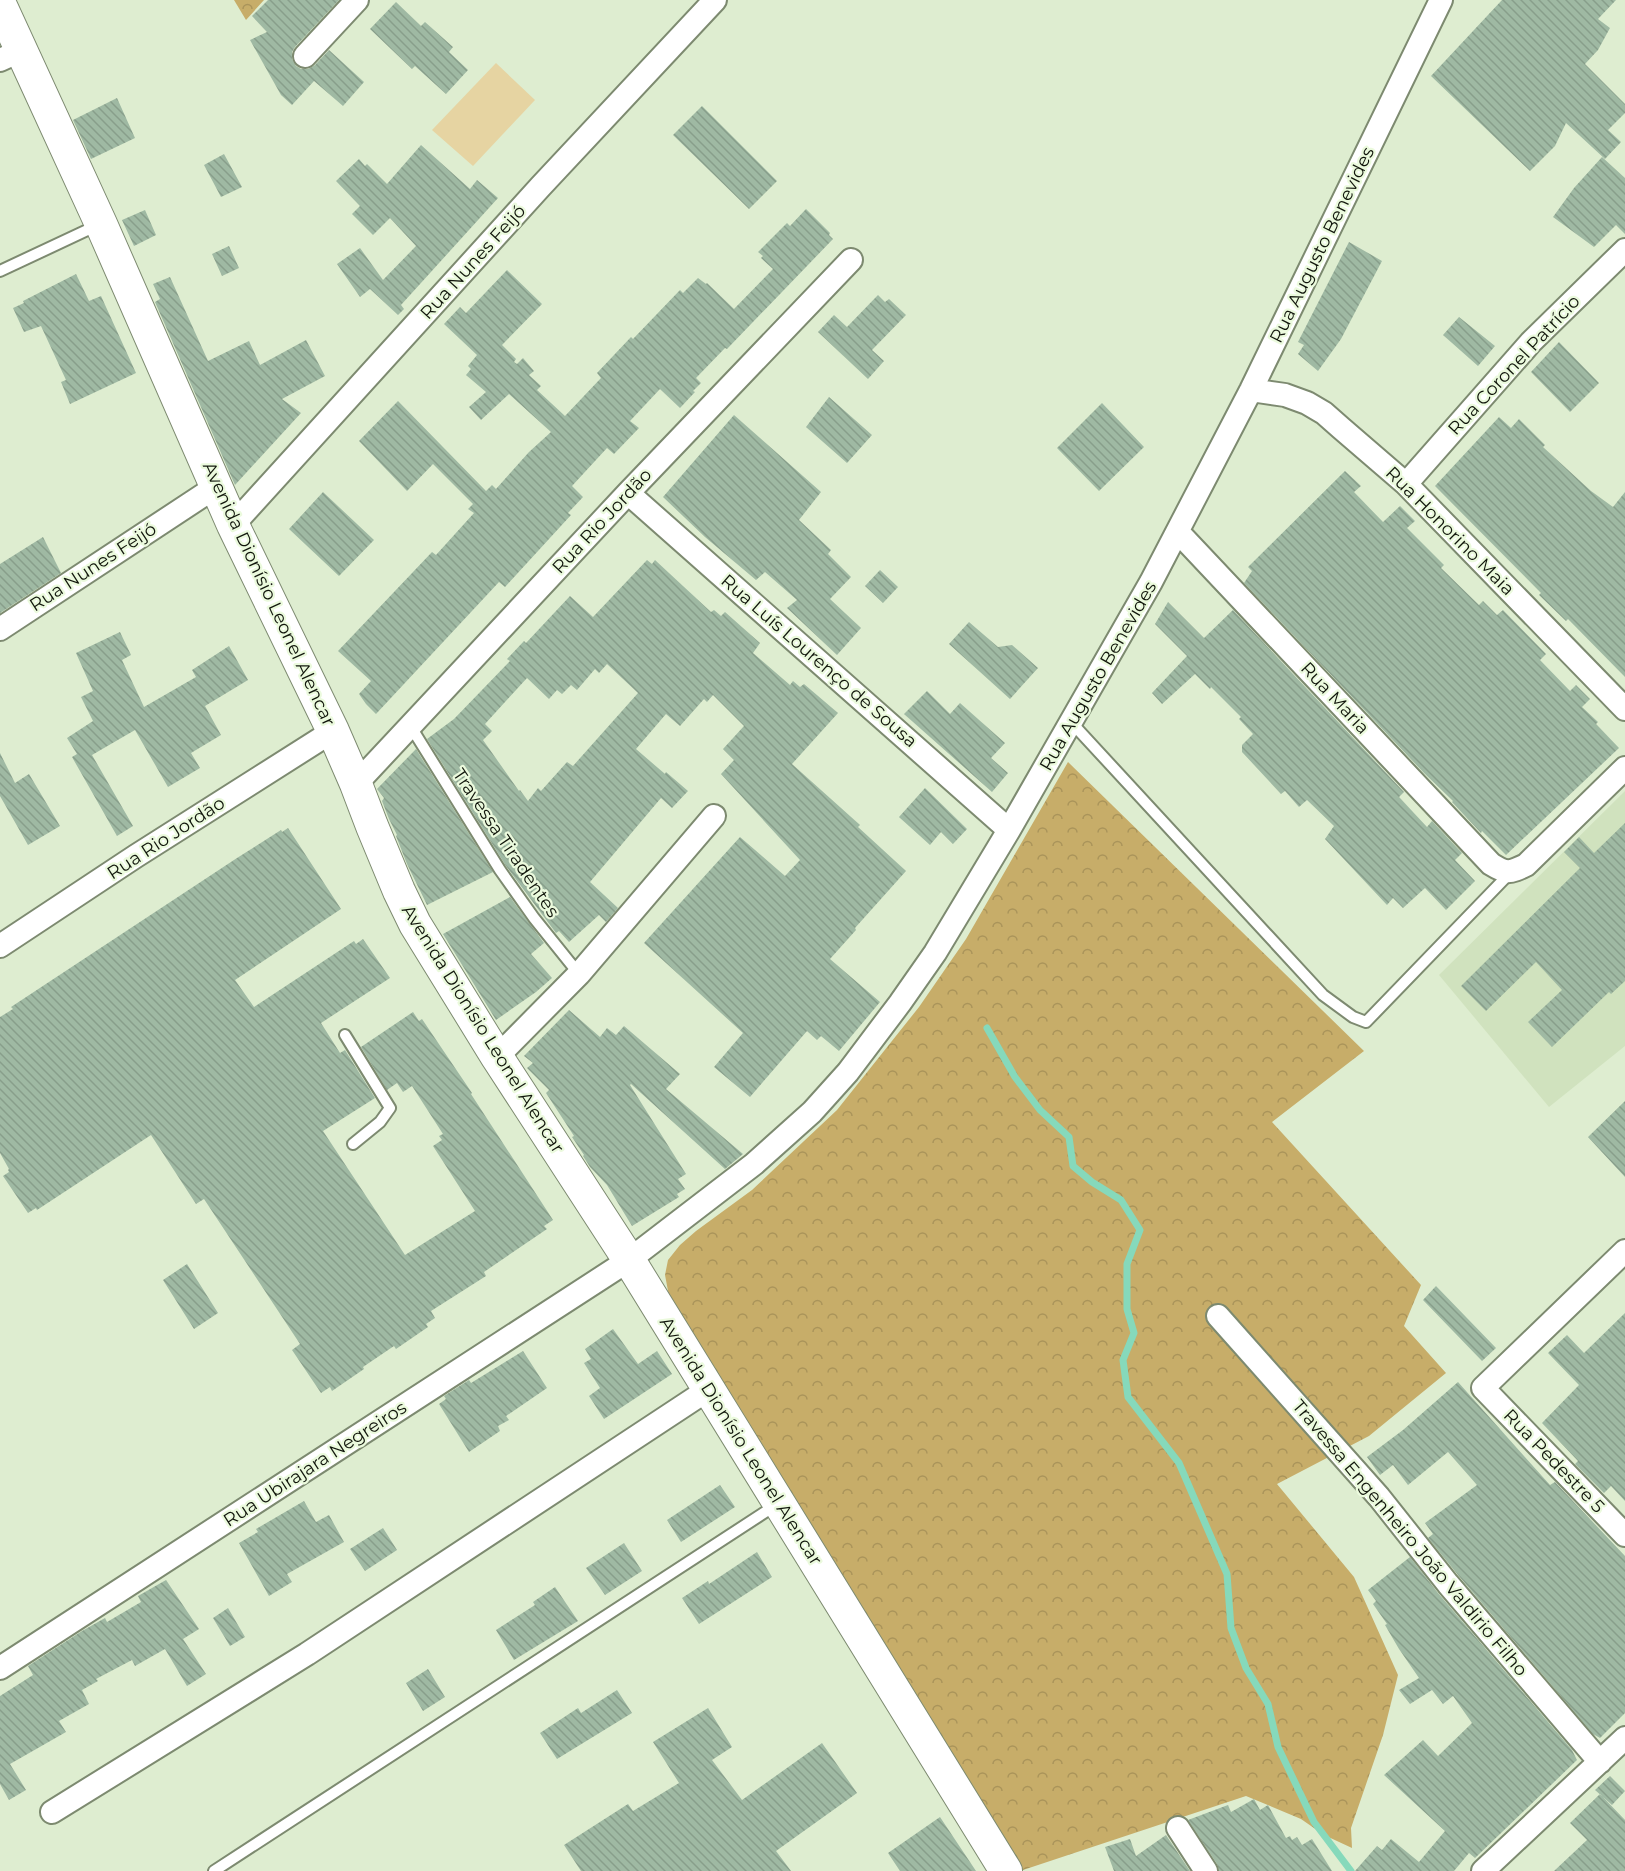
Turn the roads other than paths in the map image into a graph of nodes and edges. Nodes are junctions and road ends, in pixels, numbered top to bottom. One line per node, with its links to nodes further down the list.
1 (357, 0): 6 (street)
2 (715, 0): 15 (street, Rua Nunes Feijó)
3 (1441, 0): 11 (street, Rua Augusto Benevides)
4 (0, 4): 5 (main road, Avenida Dionísio Leonel Alencar)
5 (11, 55): 7 (main road, Avenida Dionísio Leonel Alencar)
6 (305, 57)
7 (101, 224): 10 (lane); 13 (main road, Avenida Dionísio Leonel Alencar)
8 (1625, 249): 12 (street, Rua Coronel Patrício)
9 (851, 260): 14 (street, Rua Rio Jordão)
10 (0, 271)
11 (1251, 390): 12 (street, Rua Honorino Maia); 16 (street, Rua Augusto Benevides)
12 (1406, 484): 18 (street, Rua Honorino Maia)
13 (217, 486): 15 (main road, Avenida Dionísio Leonel Alencar); 17 (street, Rua Nunes Feijó)
14 (628, 493): 20 (street, Rua Rio Jordão); 25 (street, Rua Luís Lourenço de Sousa)
15 (233, 525): 21 (main road, Avenida Dionísio Leonel Alencar)
16 (1178, 532): 19 (street, Rua Augusto Benevides); 26 (street, Rua Maria)
17 (0, 629)
18 (1625, 709)
19 (1071, 722): 25 (street, Rua Augusto Benevides); 26 (lane)
20 (411, 727): 23 (street, Rua Rio Jordão); 28 (lane, Travessa Tiradentes)
21 (333, 731): 23 (main road, Avenida Dionísio Leonel Alencar); 27 (street, Rua Rio Jordão)
22 (1625, 768): 26 (street)
23 (356, 784): 30 (main road, Avenida Dionísio Leonel Alencar)
24 (714, 816): 28 (street)
25 (1009, 830): 33 (street, Rua Augusto Benevides)
26 (1501, 868)
27 (0, 946)
28 (579, 974): 30 (street)
29 (345, 1035): 31 (lane)
30 (497, 1057): 33 (main road, Avenida Dionísio Leonel Alencar)
31 (353, 1144)
32 (1624, 1255): 37 (street, Rua Pedestre 5)
33 (629, 1260): 35 (main road, Avenida Dionísio Leonel Alencar); 38 (street, Rua Ubirajara Negreiros)
34 (1218, 1316): 40 (street, Travessa Engenheiro João Valdirio Filho)
35 (709, 1389): 36 (main road, Avenida Dionísio Leonel Alencar); 41 (street)
36 (779, 1503): 43 (lane); 44 (main road, Avenida Dionísio Leonel Alencar)
37 (1625, 1535)
38 (0, 1668)
39 (1625, 1738): 40 (street)
40 (1600, 1762): 46 (street)
41 (52, 1812)
42 (1178, 1828): 45 (street)
43 (214, 1871)
44 (1006, 1871)
45 (1206, 1871)
46 (1484, 1871)

